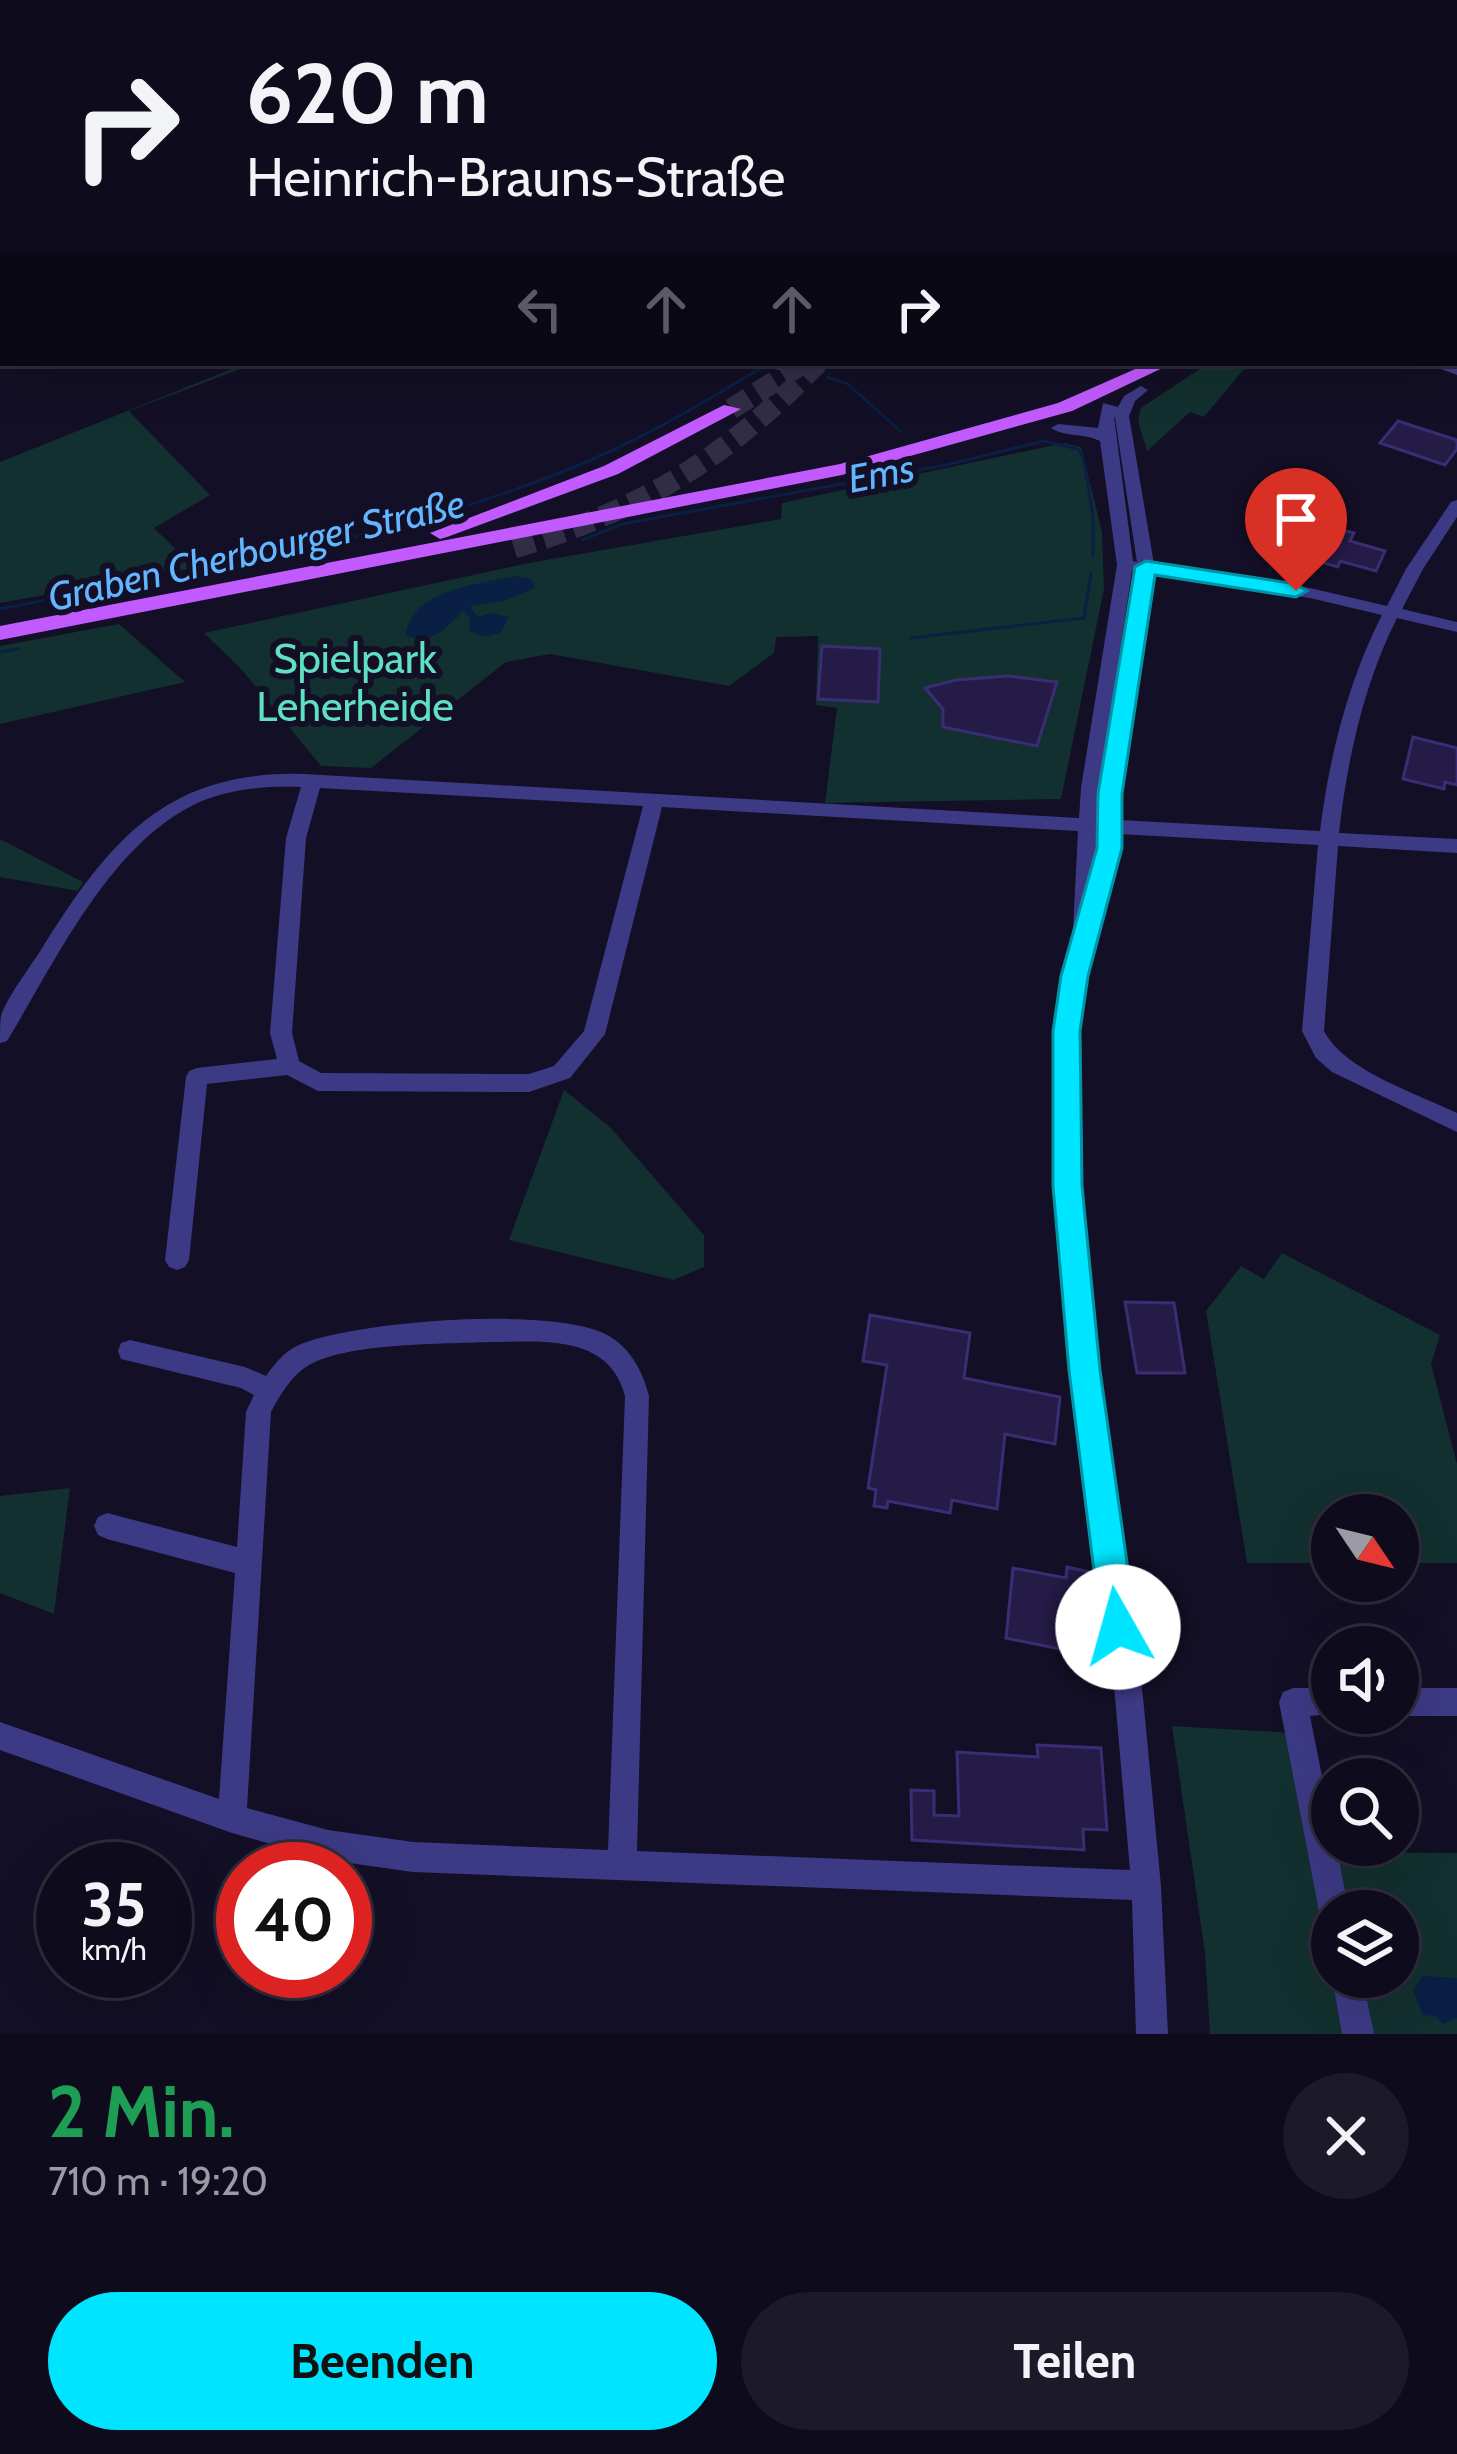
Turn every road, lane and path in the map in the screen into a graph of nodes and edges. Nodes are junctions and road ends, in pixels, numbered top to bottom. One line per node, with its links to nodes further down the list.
1 (1160, 366): 3 (main road)
2 (1183, 366): 3 (main road)
3 (1132, 387): 4 (main road); 6 (main road)
4 (1084, 400): 6 (main road); 9 (main road)
5 (731, 409): 14 (main road)
6 (1115, 411): 7 (main road); 8 (street); 13 (street)
7 (1058, 428): 8 (street); 9 (main road)
8 (1107, 439): 12 (street)
9 (842, 469): 14 (main road)
10 (1457, 505): 15 (street)
11 (514, 548): 17 (main road)
12 (1125, 565): 13 (street); 21 (street)
13 (1146, 567): 15 (street); 21 (street)
14 (328, 569): 17 (main road)
15 (1389, 610): 16 (street); 22 (street)
16 (1457, 627)
17 (27, 628): 18 (main road)
18 (0, 634)
19 (313, 782): 20 (street); 24 (street); 25 (street)
20 (654, 802): 21 (street); 25 (street)
21 (1098, 823): 22 (street); 38 (street)
22 (1326, 838): 23 (street); 26 (street)
23 (1457, 846)
24 (0, 1035)
25 (290, 1066): 27 (street)
26 (1457, 1124)
27 (177, 1260)
28 (130, 1351): 29 (street)
29 (269, 1390): 31 (street); 37 (street)
30 (107, 1526): 31 (street)
31 (246, 1563): 36 (street)
32 (1311, 1702): 39 (street)
33 (1419, 1702): 34 (street)
34 (1457, 1702)
35 (0, 1736): 36 (street)
36 (232, 1818): 37 (street)
37 (622, 1865): 38 (street)
38 (1146, 1886): 41 (street)
39 (1330, 1890)
40 (1351, 1998): 42 (street)
41 (1152, 2034)
42 (1358, 2034)

